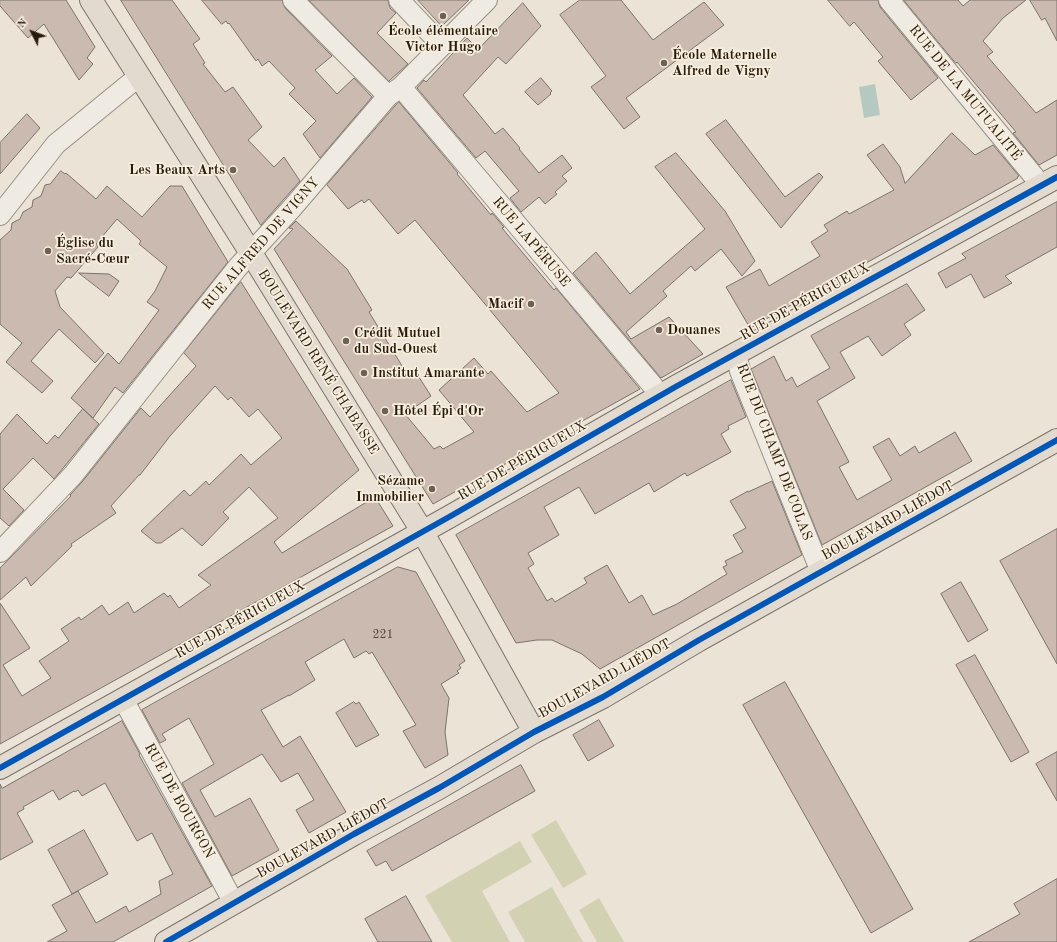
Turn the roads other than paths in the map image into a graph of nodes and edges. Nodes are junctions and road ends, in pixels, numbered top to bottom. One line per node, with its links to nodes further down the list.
1 (91, 0): 7 (main road, BOULEVARD RENÉ CHABASSE)
2 (293, 0): 8 (street, RUE LAPÉRUSE)
3 (399, 0): 6 (street)
4 (487, 0): 6 (street, RUE ALFRED DE VIGNY)
5 (889, 0): 9 (street, RUE DE LA MUTUALITÉ)
6 (443, 45): 8 (street, RUE ALFRED DE VIGNY)
7 (138, 77): 10 (street); 11 (main road, BOULEVARD RENÉ CHABASSE)
8 (394, 92): 11 (street, RUE ALFRED DE VIGNY); 13 (street, RUE LAPÉRUSE)
9 (1049, 181): 12 (main road, RUE DE PÉRIGUEUX)
10 (0, 216)
11 (251, 253): 15 (main road, BOULEVARD RENÉ CHABASSE); 16 (street, RUE ALFRED DE VIGNY)
12 (736, 354): 13 (main road, RUE DE PÉRIGUEUX); 17 (street, RUE DU CHAMP DE COLAS)
13 (660, 397): 15 (main road, RUE DE PÉRIGUEUX)
14 (1057, 440): 17 (main road, BOULEVARD LIÉDOT)
15 (422, 531): 18 (main road, RUE DE PÉRIGUEUX); 19 (main road, BOULEVARD RENÉ CHABASSE)
16 (0, 552)
17 (822, 572): 19 (main road, BOULEVARD LIÉDOT)
18 (123, 699): 20 (main road, RUE DE PÉRIGUEUX); 21 (street, RUE DE BOURGON)
19 (534, 732): 21 (main road, BOULEVARD LIÉDOT)
20 (0, 768)
21 (234, 903): 22 (main road, BOULEVARD LIÉDOT)
22 (166, 942)

